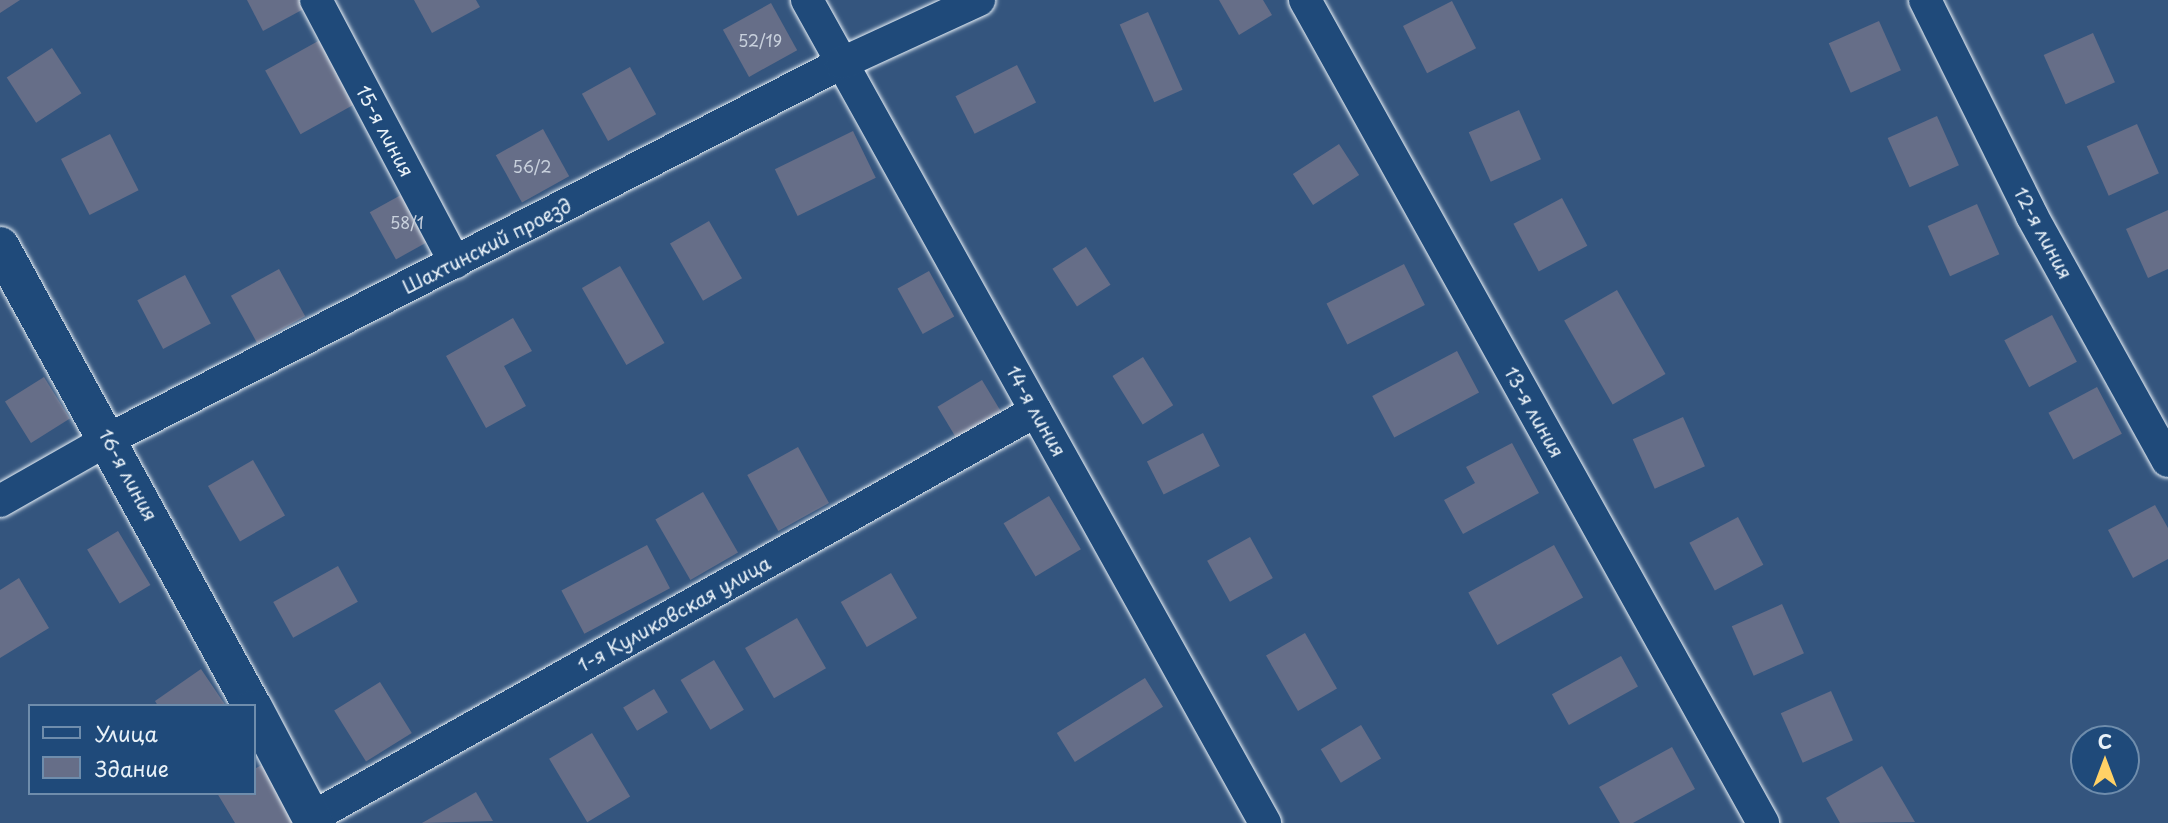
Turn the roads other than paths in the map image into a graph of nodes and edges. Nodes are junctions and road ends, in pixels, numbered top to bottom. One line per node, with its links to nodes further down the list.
1 (316, 0): 8 (street, 15-я линия)
2 (807, 0): 6 (street, 14-я линия)
3 (979, 0): 6 (street, Шахтинский проезд)
4 (1305, 0): 17 (street, 13-я линия)
5 (1925, 0): 11 (street, 12-я линия)
6 (842, 63): 8 (street, Шахтинский проезд); 9 (street, 14-я линия)
7 (0, 246): 10 (street, 16-я линия)
8 (455, 263): 10 (street, Шахтинский проезд)
9 (1036, 411): 15 (street, 1-я Куликовская улица); 16 (street, 14-я линия)
10 (109, 439): 12 (street, Шахтинский проезд); 13 (street, 16-я линия)
11 (2168, 461)
12 (0, 501)
13 (251, 704)
14 (256, 713): 15 (street, 16-я линия)
15 (313, 820)
16 (1265, 823)
17 (1763, 823)

